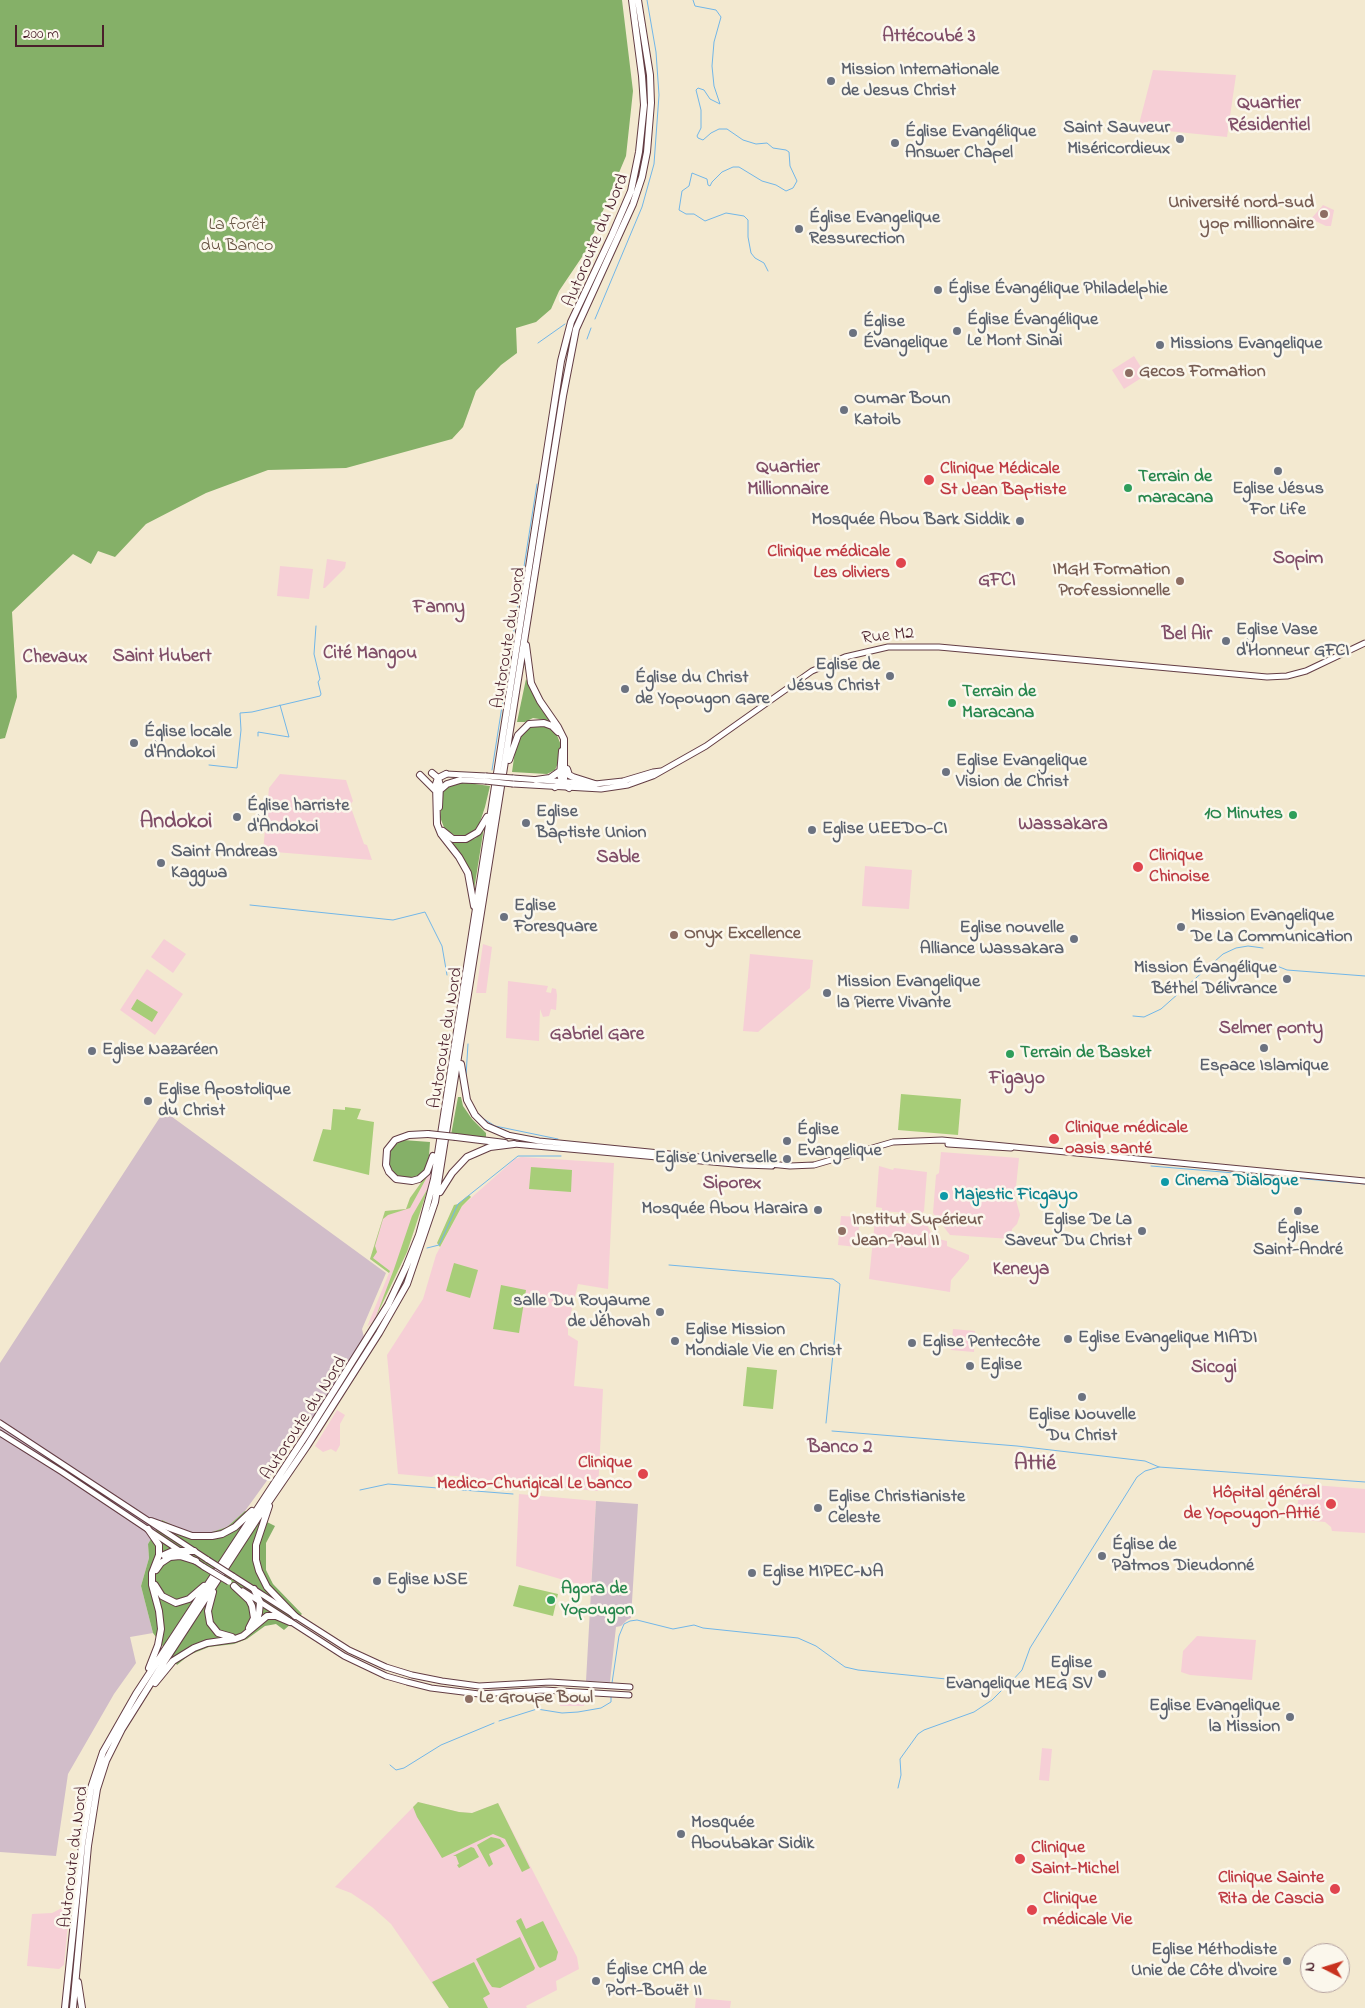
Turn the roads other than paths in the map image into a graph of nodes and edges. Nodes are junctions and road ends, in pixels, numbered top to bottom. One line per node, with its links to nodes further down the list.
1 (632, 0): 22 (highway, Autoroute du Nord)
2 (638, 0): 3 (highway, Autoroute du Nord)
3 (525, 636): 5 (highway); 6 (highway, Autoroute du Nord)
4 (1365, 643): 8 (main road, Rue M2)
5 (566, 761): 17 (highway); 18 (highway)
6 (504, 770): 7 (highway); 24 (highway, Autoroute du Nord)
7 (560, 771): 15 (highway); 17 (highway)
8 (663, 771): 18 (main road); 20 (main road)
9 (432, 773): 12 (highway)
10 (446, 774): 12 (highway); 13 (main road)
11 (420, 775): 21 (highway)
12 (438, 778): 21 (highway)
13 (486, 779): 14 (main road); 16 (main road, bridge)
14 (460, 780): 21 (highway)
15 (536, 780): 16 (main road); 17 (main road)
16 (513, 781): 19 (main road)
17 (563, 783): 18 (main road); 19 (highway); 20 (highway)
18 (595, 784)
19 (556, 787): 20 (main road)
20 (569, 788)
21 (438, 790): 22 (highway); 23 (highway)
22 (490, 808): 23 (highway, Autoroute du Nord)
23 (475, 915): 26 (highway, Autoroute du Nord)
24 (460, 1055): 25 (highway); 30 (highway, Autoroute du Nord)
25 (507, 1135): 28 (main road)
26 (439, 1141): 27 (highway, bridge); 33 (highway, Autoroute du Nord)
27 (514, 1144): 28 (main road); 30 (highway)
28 (659, 1154): 29 (main road)
29 (1363, 1179)
30 (435, 1202): 34 (highway, Autoroute du Nord)
31 (0, 1424): 35 (main road)
32 (0, 1433): 36 (main road)
33 (270, 1488): 35 (highway); 41 (highway, Autoroute du Nord)
34 (272, 1497): 42 (highway, Autoroute du Nord); 46 (highway)
35 (151, 1521): 38 (main road)
36 (148, 1529): 37 (main road); 40 (highway)
37 (180, 1550): 38 (highway); 39 (main road); 40 (highway)
38 (194, 1551): 44 (main road, bridge)
39 (196, 1561): 41 (highway); 43 (main road, bridge)
40 (156, 1563): 52 (highway)
41 (213, 1576): 52 (highway, Autoroute du Nord)
42 (215, 1584): 43 (highway); 54 (highway, Autoroute du Nord)
43 (231, 1584): 45 (main road)
44 (254, 1589): 45 (highway); 46 (main road)
45 (260, 1602): 47 (main road); 48 (highway)
46 (295, 1616): 49 (main road)
47 (290, 1622): 48 (highway); 51 (main road)
48 (255, 1625): 54 (highway)
49 (578, 1684): 50 (main road); 51 (main road)
50 (630, 1687)
51 (578, 1692): 53 (main road)
52 (136, 1694): 56 (highway, Autoroute du Nord)
53 (629, 1696)
54 (141, 1700): 55 (highway, Autoroute du Nord)
55 (77, 1966): 57 (highway, Autoroute du Nord); 58 (highway)
56 (66, 2008)
57 (73, 2008)
58 (82, 2008)

